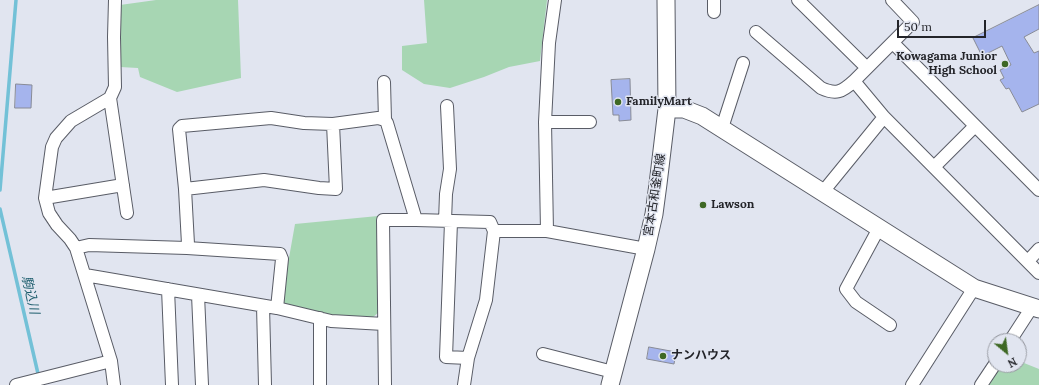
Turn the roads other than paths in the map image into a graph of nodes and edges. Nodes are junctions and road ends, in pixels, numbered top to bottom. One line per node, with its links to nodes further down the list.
1 (115, 0): 12 (street)
2 (555, 0): 17 (street)
3 (666, 0): 14 (street, 宮本古和釜町線)
4 (892, 0): 7 (street)
5 (803, 2): 9 (street)
6 (756, 32): 10 (street)
7 (893, 42): 9 (street); 20 (street)
8 (743, 63): 21 (street)
9 (867, 68): 10 (street)
10 (854, 81): 15 (street)
11 (384, 82): 16 (street)
12 (110, 98): 23 (street); 27 (street)
13 (447, 106): 30 (street)
14 (667, 109): 21 (street); 36 (street, 宮本古和釜町線)
15 (884, 117): 22 (street); 26 (street)
16 (384, 120): 19 (street); 29 (street)
17 (545, 122): 18 (street); 33 (street)
18 (590, 122)
19 (333, 124): 24 (street); 24 (street)
20 (975, 126): 22 (street); 25 (street)
21 (722, 128): 26 (street)
22 (934, 167): 38 (street)
23 (123, 186): 27 (street); 28 (street)
24 (185, 189): 35 (street)
25 (1039, 190)
26 (822, 193): 31 (street)
27 (45, 198): 34 (street)
28 (127, 213)
29 (416, 220): 30 (street); 48 (street)
30 (448, 221): 32 (street); 52 (street)
31 (879, 228): 41 (street); 49 (street)
32 (494, 231): 33 (street); 52 (street)
33 (547, 231): 36 (street)
34 (76, 248): 35 (street); 40 (street)
35 (187, 248): 45 (street)
36 (646, 249): 55 (street, 宮本古和釜町線)
37 (1039, 249): 38 (street)
38 (1028, 261): 39 (street)
39 (1039, 273)
40 (85, 275): 42 (street); 53 (street)
41 (974, 288): 46 (street); 64 (street)
42 (168, 289): 43 (street); 58 (street)
43 (198, 295): 44 (street); 59 (street)
44 (264, 306): 45 (street); 60 (street)
45 (277, 308): 47 (street)
46 (1036, 308): 50 (street)
47 (320, 318): 48 (street); 61 (street)
48 (384, 324): 62 (street)
49 (890, 325)
50 (1016, 333)
51 (543, 354): 55 (street)
52 (468, 358): 63 (street)
53 (111, 361): 56 (street); 57 (street)
54 (989, 373): 65 (street)
55 (612, 379)
56 (16, 385)
57 (114, 385)
58 (172, 385)
59 (202, 385)
60 (265, 385)
61 (320, 385)
62 (385, 385)
63 (464, 385)
64 (912, 385)
65 (981, 385)

